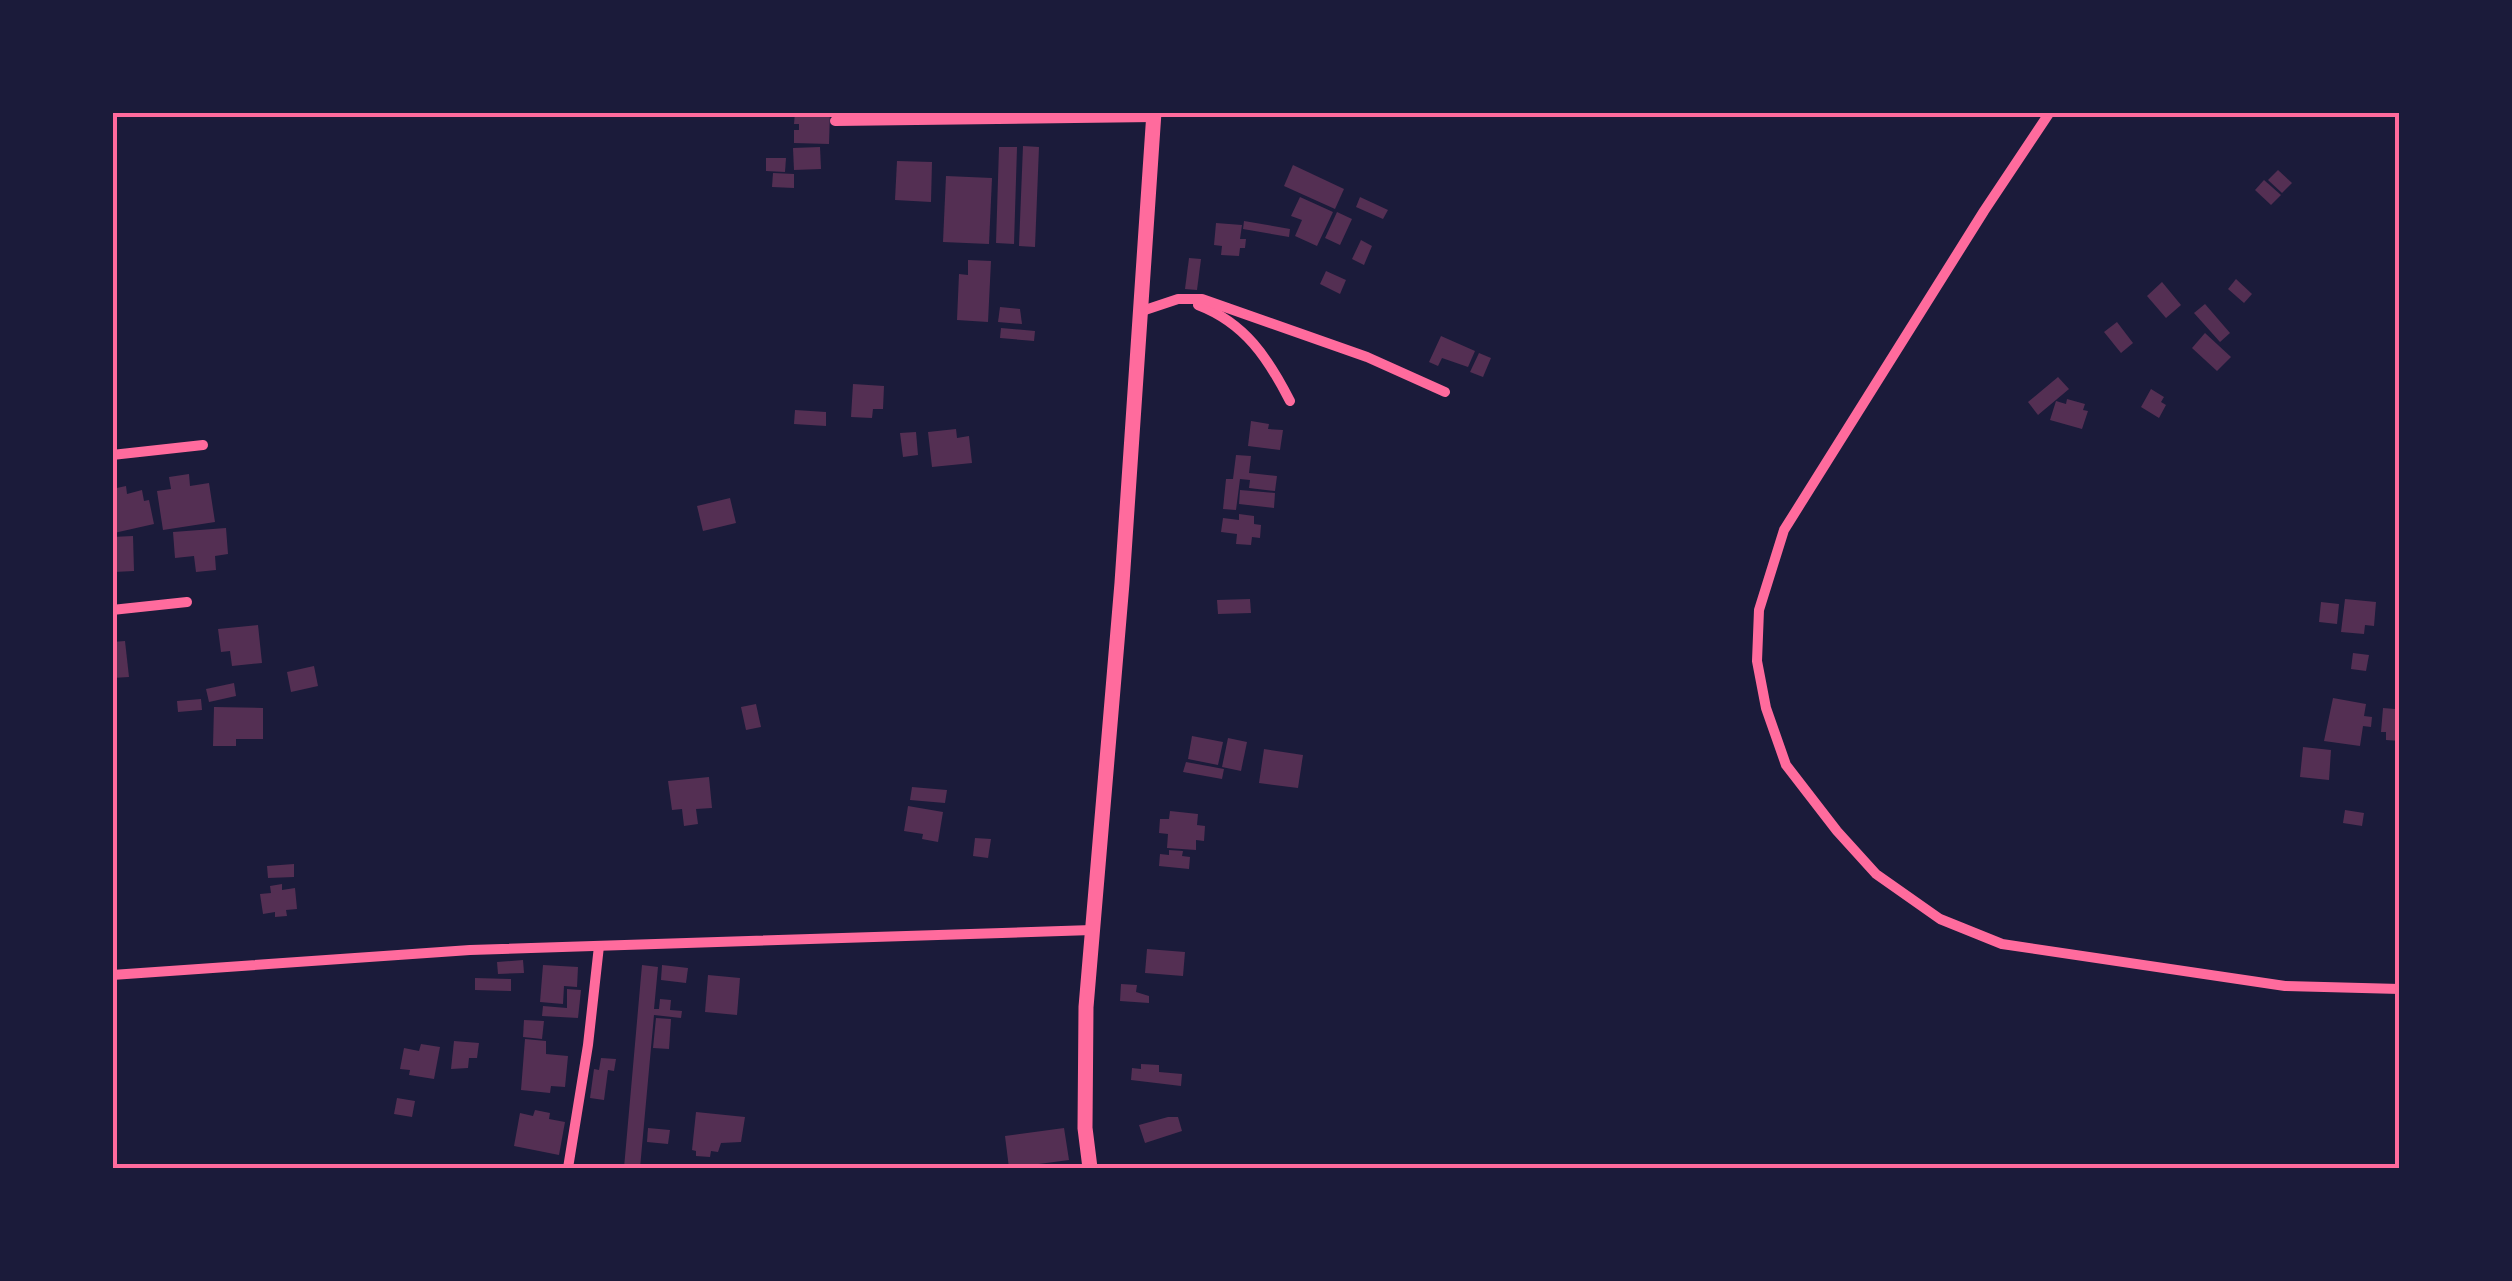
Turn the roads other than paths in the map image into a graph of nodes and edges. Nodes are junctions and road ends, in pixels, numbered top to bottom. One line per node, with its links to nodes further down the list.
1 (2050, 112): 15 (street)
2 (1154, 115): 3 (street); 5 (street)
3 (835, 121)
4 (1178, 299): 5 (street); 6 (street); 7 (street)
5 (1142, 312): 12 (street)
6 (1444, 392)
7 (1290, 401)
8 (203, 445): 9 (street)
9 (112, 455)
10 (187, 602): 11 (street)
11 (112, 610)
12 (1092, 930): 13 (street); 17 (street)
13 (599, 946): 14 (street); 16 (street)
14 (112, 976)
15 (2400, 989)
16 (568, 1168)
17 (1090, 1168)

